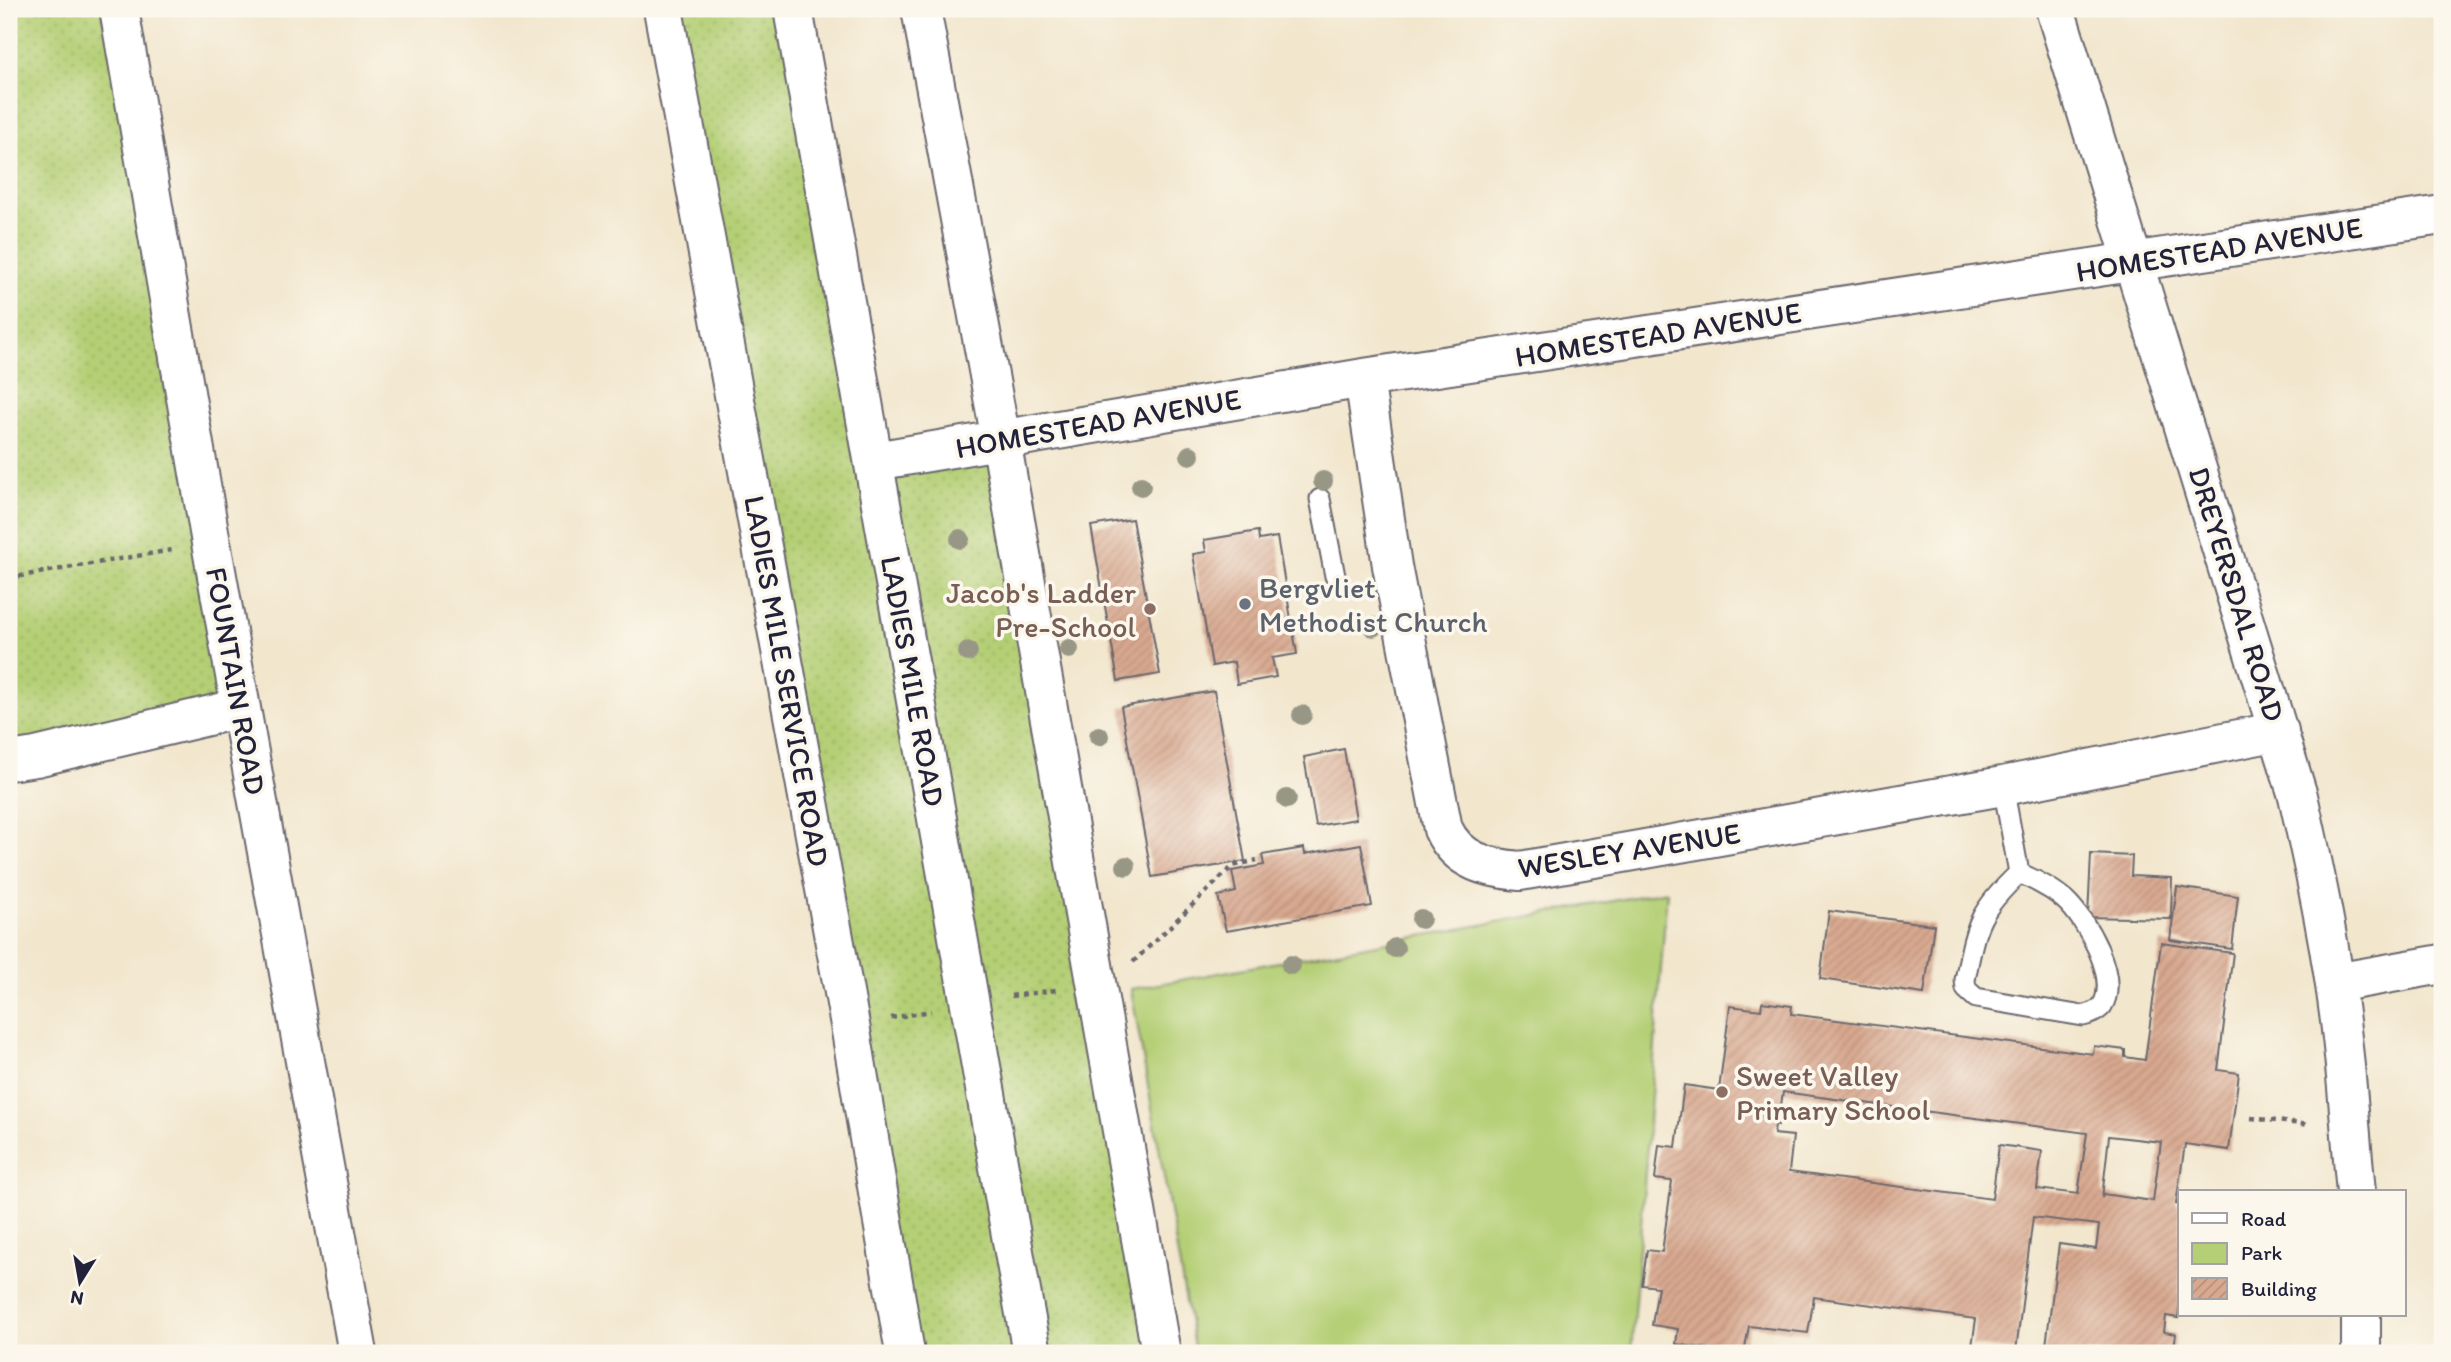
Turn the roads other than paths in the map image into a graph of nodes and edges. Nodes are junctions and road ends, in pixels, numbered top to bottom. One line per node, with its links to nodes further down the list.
1 (118, 9): 13 (street, FOUNTAIN ROAD)
2 (663, 9): 23 (street, LADIES MILE SERVICE ROAD)
3 (793, 9): 10 (street, LADIES MILE ROAD)
4 (921, 9): 9 (street)
5 (2055, 9): 7 (street, DREYERSDAL ROAD)
6 (2442, 215): 7 (street, HOMESTEAD AVENUE)
7 (2134, 261): 8 (street, HOMESTEAD AVENUE); 14 (street, DREYERSDAL ROAD)
8 (1364, 378): 9 (street, HOMESTEAD AVENUE); 16 (street, WESLEY AVENUE)
9 (1001, 440): 10 (street, HOMESTEAD AVENUE); 25 (street)
10 (875, 461): 24 (street, LADIES MILE ROAD)
11 (1320, 499): 12 (lane)
12 (1335, 576)
13 (241, 708): 15 (street); 22 (street, FOUNTAIN ROAD)
14 (2279, 731): 16 (street, WESLEY AVENUE); 19 (street, DREYERSDAL ROAD)
15 (9, 761)
16 (2003, 786): 17 (lane)
17 (2019, 873): 17 (lane)
18 (2442, 964): 19 (street)
19 (2335, 983): 20 (street, DREYERSDAL ROAD)
20 (2356, 1190)
21 (2361, 1316): 26 (street)
22 (358, 1353)
23 (905, 1353)
24 (1032, 1353)
25 (1161, 1353)
26 (2361, 1353)

